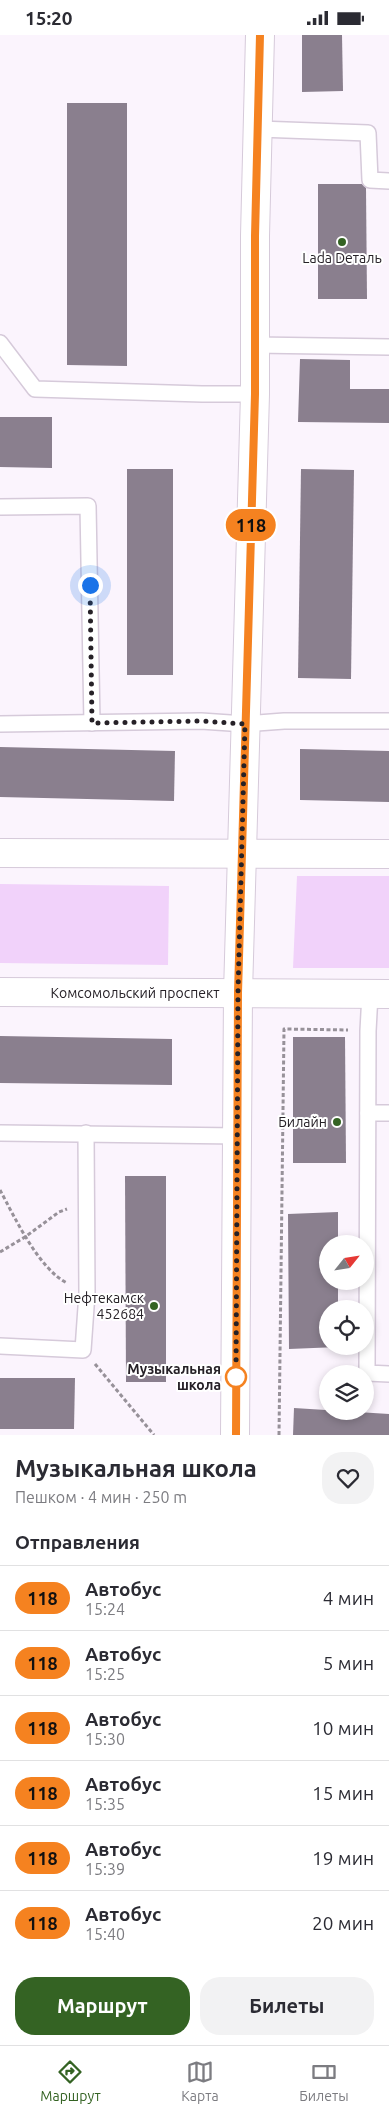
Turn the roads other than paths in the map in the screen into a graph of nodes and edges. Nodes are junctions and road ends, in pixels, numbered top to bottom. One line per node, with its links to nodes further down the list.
1 (260, 35): 2 (main road)
2 (259, 129): 3 (lane); 5 (main road)
3 (389, 181)
4 (0, 343): 7 (lane)
5 (255, 345): 6 (lane); 7 (main road)
6 (389, 347)
7 (255, 394): 12 (main road)
8 (0, 507): 10 (lane)
9 (389, 721): 12 (lane)
10 (92, 723): 11 (lane); 12 (lane)
11 (0, 724)
12 (245, 724): 14 (main road)
13 (0, 853): 14 (main road)
14 (241, 853): 15 (main road); 17 (main road)
15 (389, 854)
16 (0, 992): 17 (main road, Комсомольский проспект)
17 (238, 993): 18 (main road, Комсомольский проспект); 23 (main road)
18 (380, 994): 19 (lane)
19 (368, 1113): 20 (lane); 25 (lane)
20 (389, 1113)
21 (0, 1133): 22 (lane)
22 (86, 1133): 23 (lane); 24 (lane)
23 (238, 1136): 26 (main road)
24 (0, 1346)
25 (389, 1374)
26 (236, 1435)

